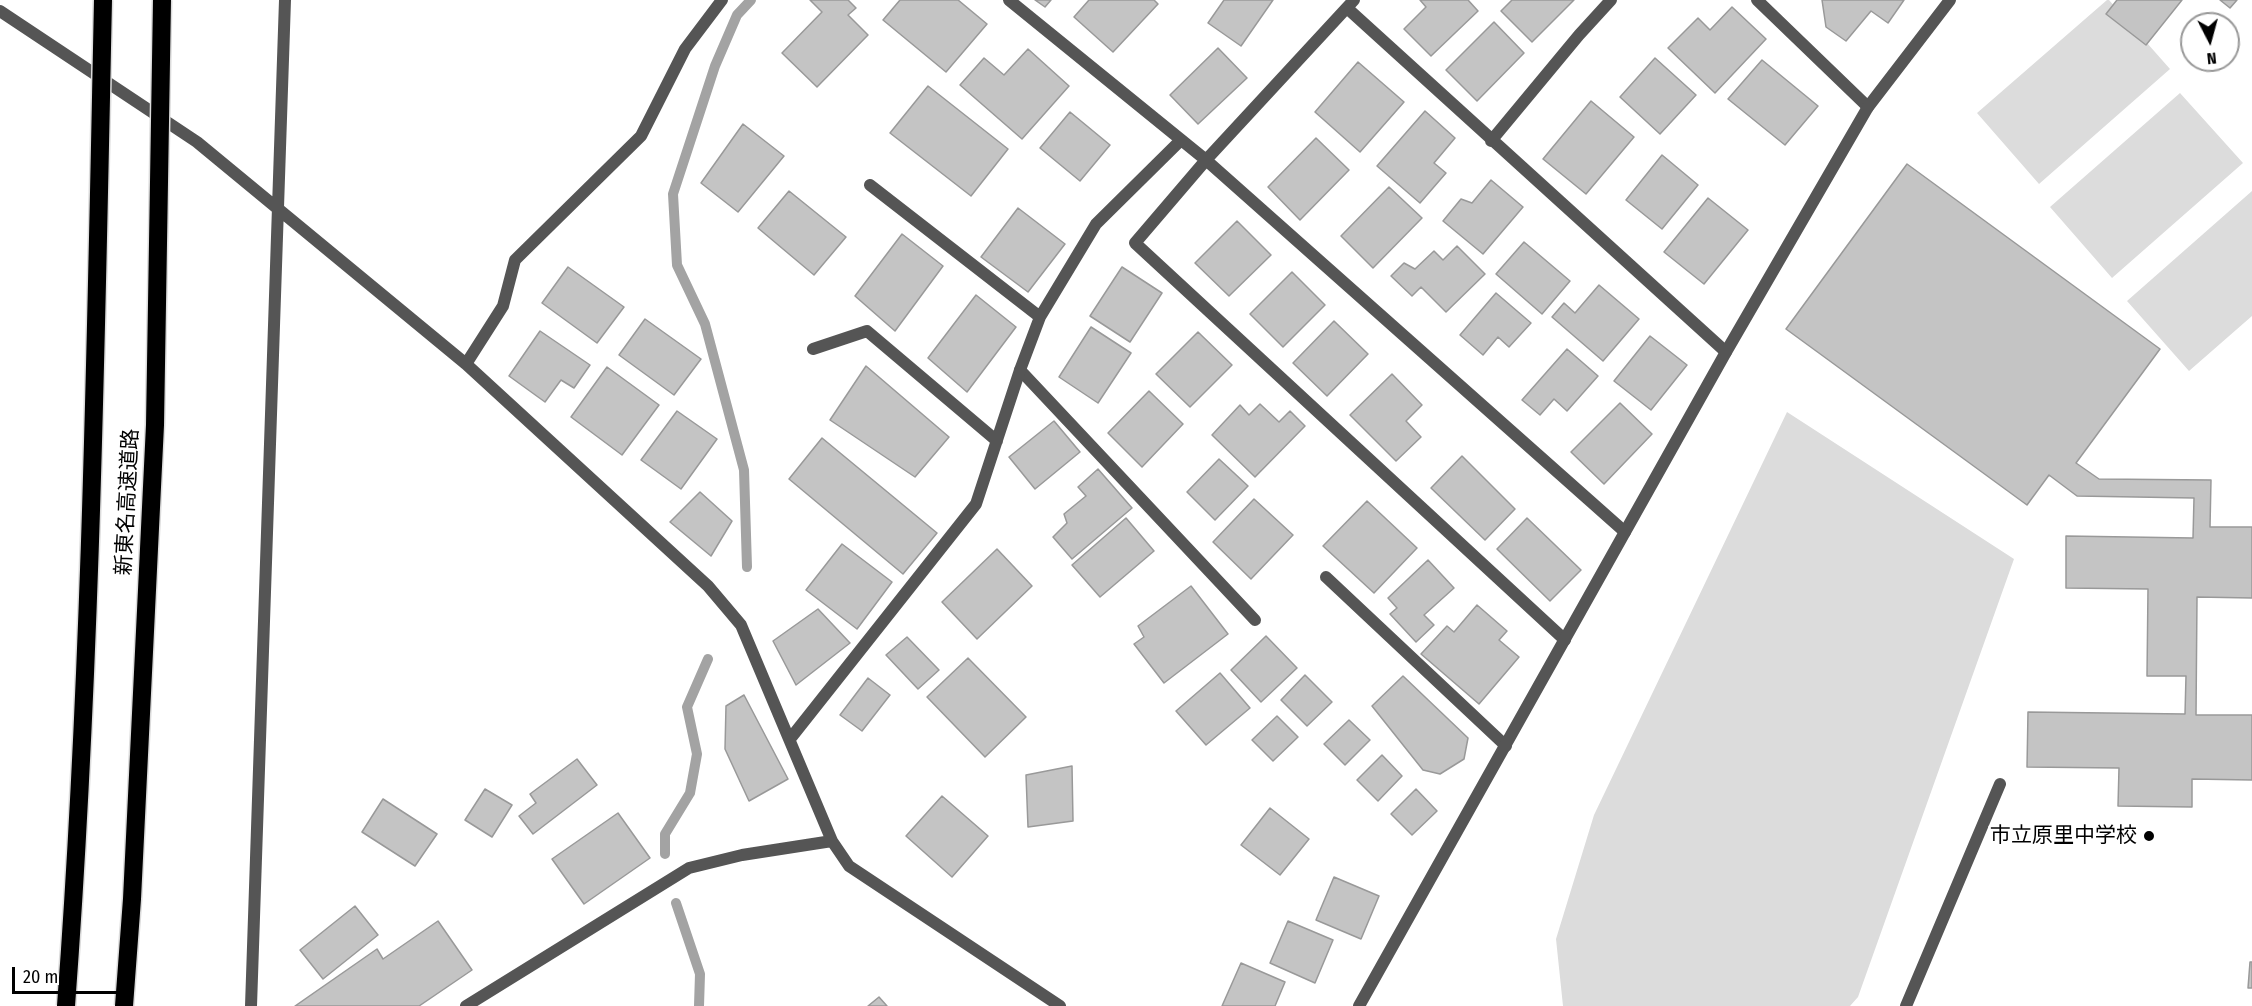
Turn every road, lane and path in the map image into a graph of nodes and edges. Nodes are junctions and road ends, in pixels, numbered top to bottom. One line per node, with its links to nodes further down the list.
1 (103, 0): 31 (highway, 新東名高速道路, bridge)
2 (162, 0): 32 (highway, 新東名高速道路, bridge)
3 (285, 0): 16 (street)
4 (722, 0): 20 (street)
5 (1009, 0): 12 (street)
6 (1611, 0): 13 (street)
7 (1757, 0): 11 (street)
8 (1950, 0): 11 (street)
9 (1350, 4): 13 (street); 14 (street)
10 (0, 11): 16 (street)
11 (1868, 107): 19 (street)
12 (1181, 140): 14 (street); 17 (street)
13 (1491, 141): 19 (street)
14 (1206, 160): 23 (street); 26 (street)
15 (870, 185): 17 (street)
16 (279, 209): 20 (street); 33 (street)
17 (1040, 317): 21 (street)
18 (813, 349): 22 (street)
19 (1726, 352): 23 (street)
20 (466, 364): 27 (street)
21 (1020, 370): 22 (street); 25 (street)
22 (997, 441): 27 (street)
23 (1625, 532): 26 (street)
24 (1326, 577): 28 (street)
25 (1255, 620)
26 (1565, 640): 28 (street)
27 (790, 739): 30 (street)
28 (1506, 746): 36 (street)
29 (2000, 784): 37 (street)
30 (832, 841): 34 (street); 35 (street)
31 (66, 1006)
32 (124, 1006)
33 (251, 1006)
34 (466, 1006)
35 (1060, 1006)
36 (1359, 1006)
37 (1906, 1006)

